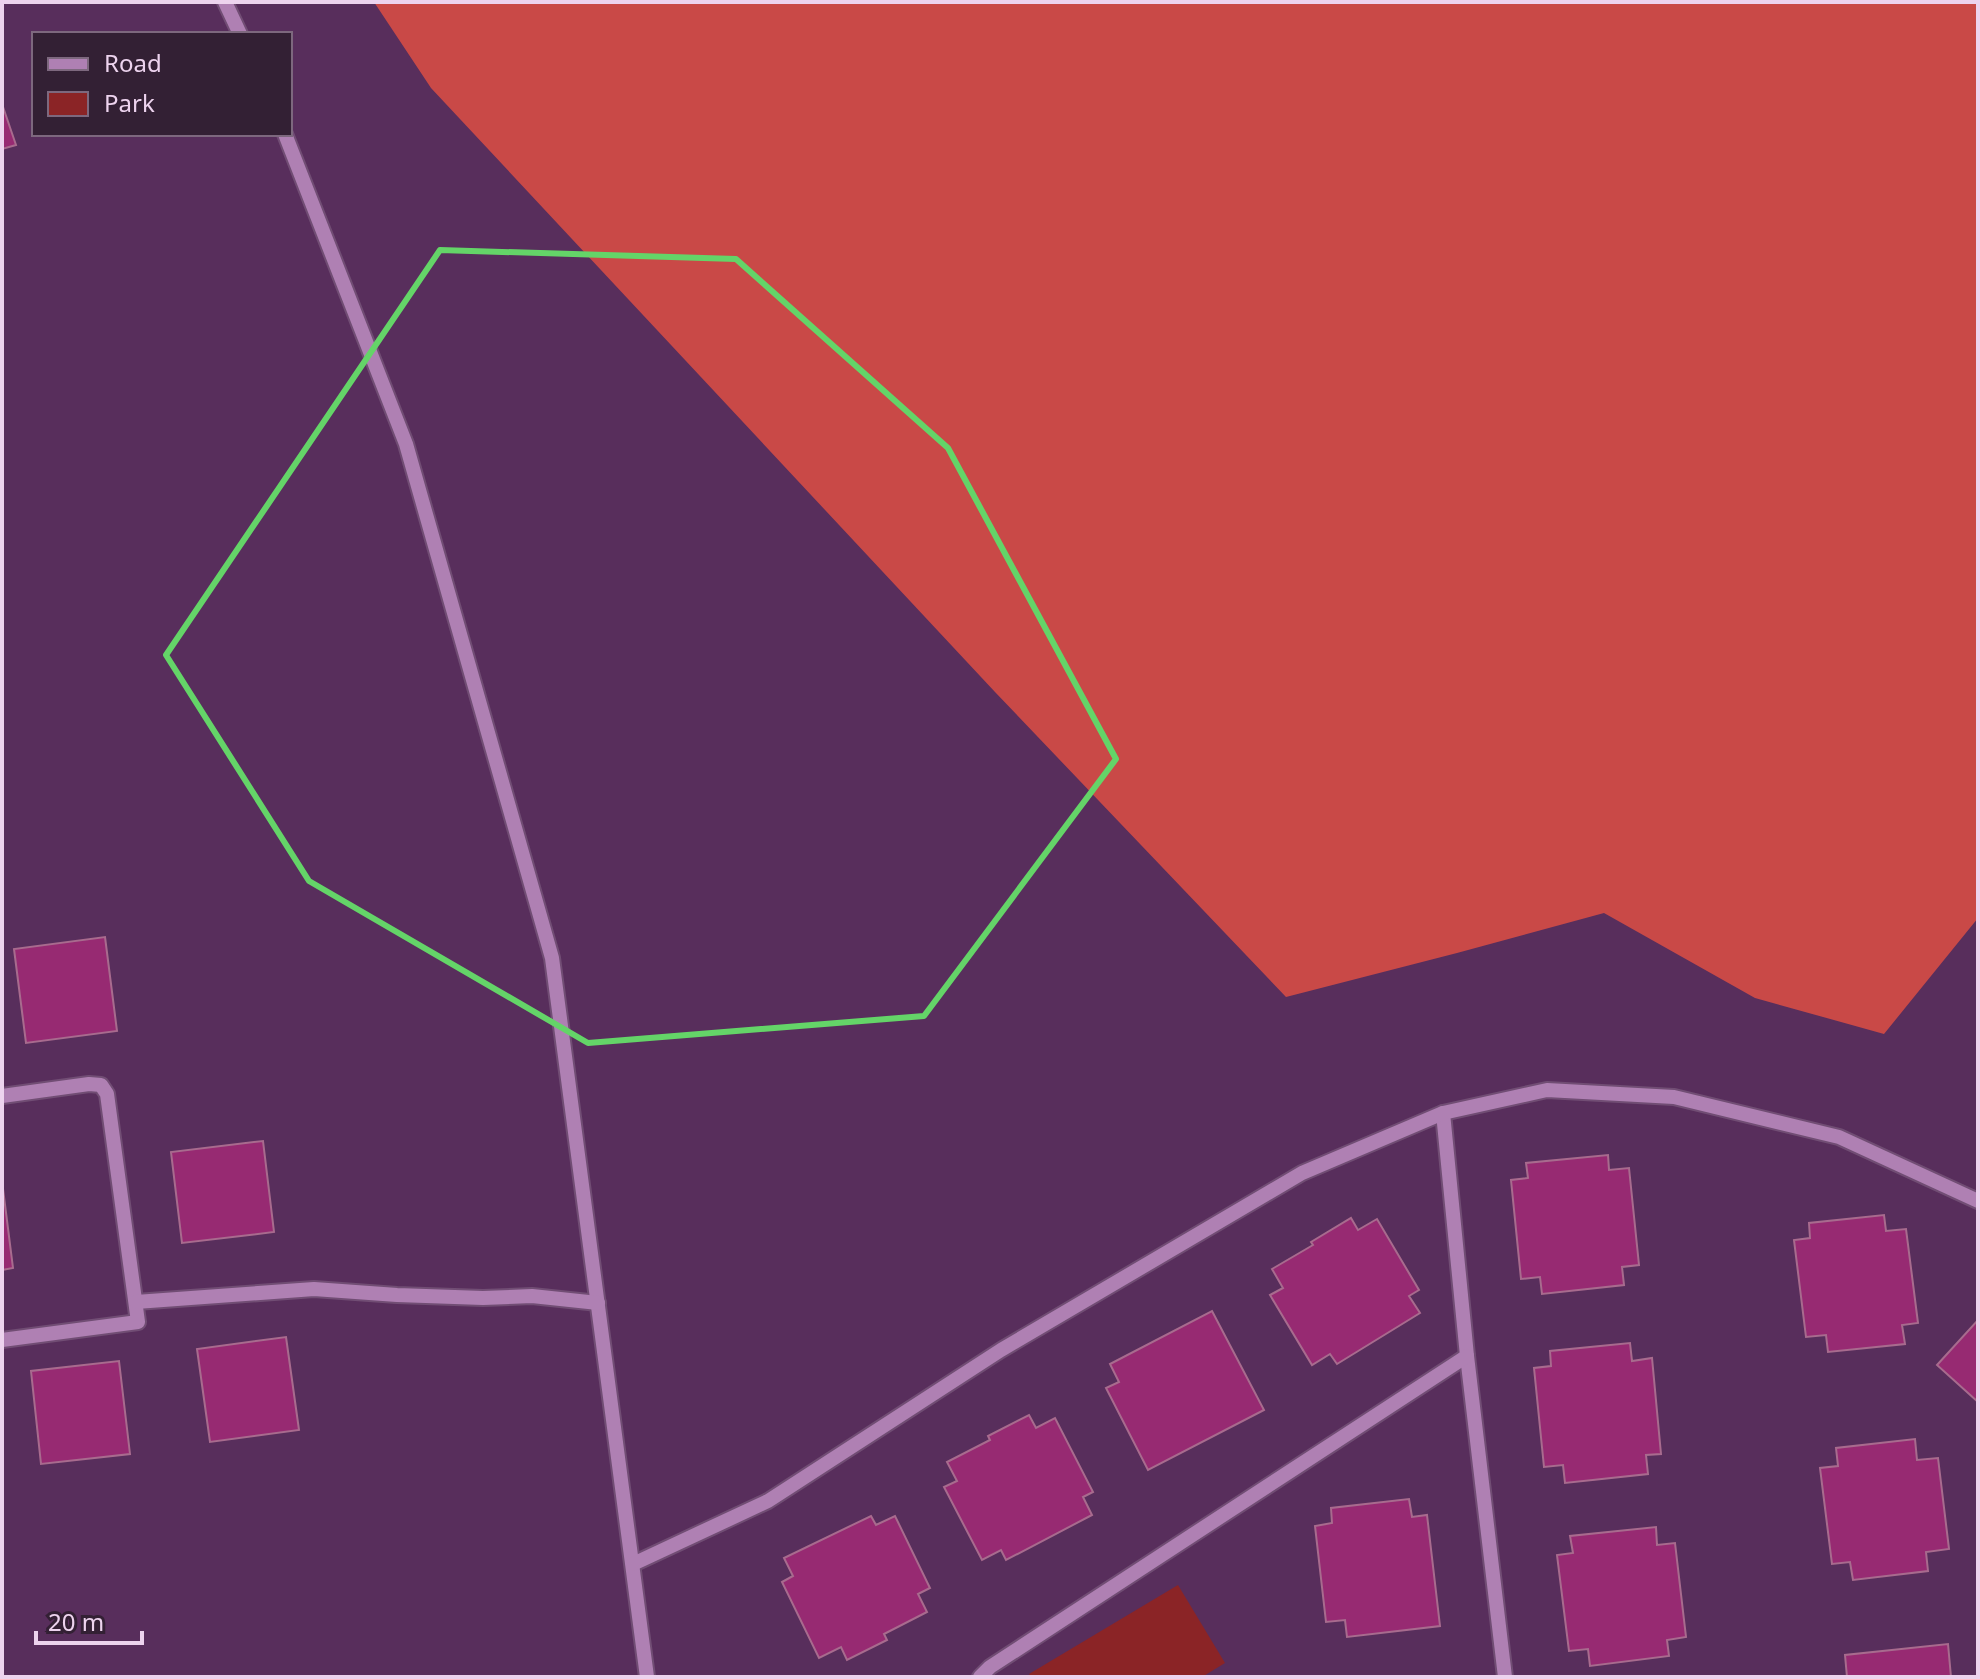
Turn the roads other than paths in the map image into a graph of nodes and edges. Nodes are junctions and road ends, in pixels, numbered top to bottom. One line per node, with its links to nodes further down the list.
1 (225, 2): 2 (street)
2 (239, 32)
3 (286, 136): 8 (street)
4 (2, 1096): 7 (street)
5 (1443, 1113): 6 (street); 10 (street); 11 (street)
6 (1978, 1201)
7 (136, 1302): 8 (street); 9 (street)
8 (598, 1303): 11 (street)
9 (2, 1340)
10 (1467, 1356): 13 (street); 14 (street)
11 (633, 1564): 12 (street)
12 (647, 1677)
13 (980, 1677)
14 (1505, 1677)

